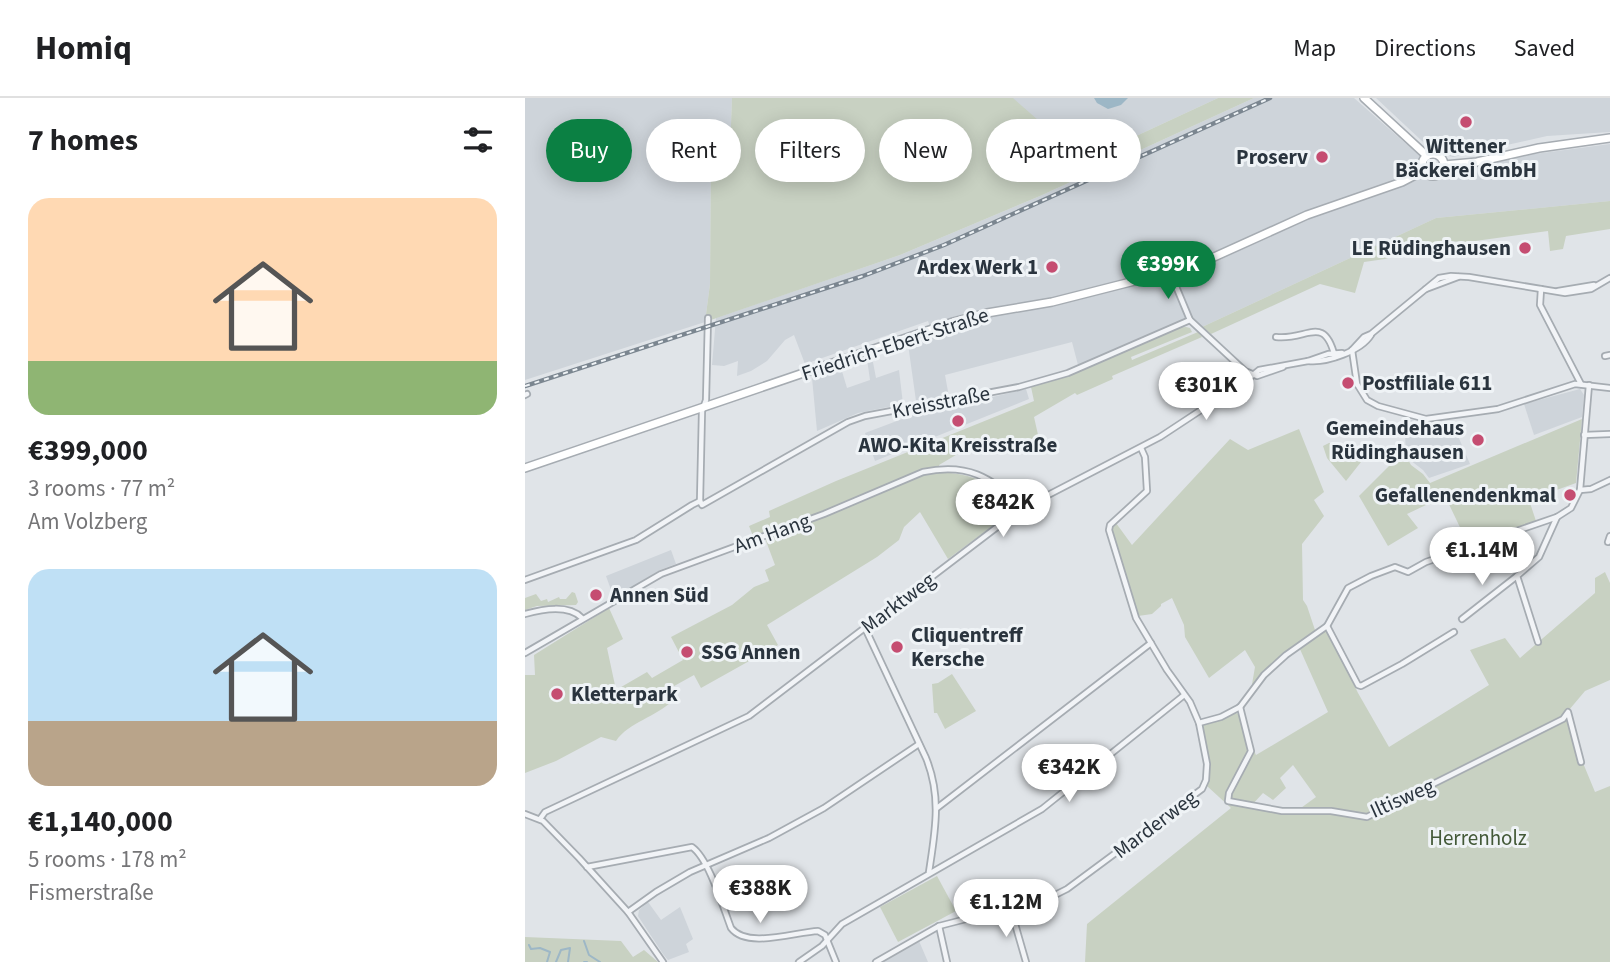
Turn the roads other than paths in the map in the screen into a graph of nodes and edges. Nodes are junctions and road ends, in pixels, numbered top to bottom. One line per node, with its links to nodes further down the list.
1 (1364, 98): 3 (street)
2 (1610, 138): 4 (street, Friedrich-Ebert-Straße)
3 (1427, 156): 4 (street); 5 (street)
4 (1444, 165): 5 (street, Friedrich-Ebert-Straße)
5 (1423, 171): 6 (street, Friedrich-Ebert-Straße)
6 (1170, 272): 10 (street); 18 (street, Friedrich-Ebert-Straße)
7 (1610, 278): 8 (street)
8 (1541, 289): 12 (street); 15 (street)
9 (708, 318): 18 (street)
10 (1190, 320): 14 (street); 25 (street, Kreisstraße)
11 (1276, 337): 13 (street)
12 (1352, 350): 13 (street); 15 (street)
13 (1335, 355): 14 (street)
14 (1252, 374): 21 (street, Marktweg)
15 (1581, 384): 16 (street)
16 (1589, 385): 17 (street); 20 (street)
17 (1610, 388)
18 (704, 407): 22 (street, Friedrich-Ebert-Straße); 25 (street)
19 (1610, 434): 20 (street)
20 (1584, 435): 24 (street)
21 (1141, 448): 26 (street, Marktweg); 39 (street, Marderweg)
22 (525, 468)
23 (1610, 480): 24 (street)
24 (1580, 490): 27 (street)
25 (699, 501): 31 (street, Kreisstraße)
26 (1025, 507): 33 (street, Am Hang); 36 (street, Marktweg)
27 (1557, 517): 30 (street); 35 (street)
28 (1610, 536): 29 (street)
29 (1608, 542)
30 (1517, 576): 34 (street); 38 (street)
31 (525, 580)
32 (525, 614): 33 (street)
33 (582, 618): 40 (street, Am Hang)
34 (1462, 619)
35 (1328, 626): 37 (street); 42 (street)
36 (865, 628): 44 (street); 48 (street, Marktweg)
37 (1454, 632)
38 (1538, 642)
39 (1151, 643): 41 (street, Marderweg); 46 (street)
40 (525, 653)
41 (1184, 696): 43 (street, Marderweg); 51 (street)
42 (1240, 707): 43 (street); 45 (street, Iltisweg)
43 (1199, 723): 52 (street, Marderweg)
44 (919, 744): 46 (street); 49 (street)
45 (1581, 762)
46 (937, 808): 51 (street)
47 (525, 814): 48 (street)
48 (540, 819): 50 (street)
49 (705, 865): 50 (street); 53 (street); 55 (street)
50 (587, 867): 53 (street)
51 (929, 873): 55 (street)
52 (1011, 910): 54 (street, Marderweg); 61 (street)
53 (628, 912): 56 (street)
54 (939, 926): 59 (street, Marderweg); 60 (street)
55 (827, 940): 57 (street); 58 (street)
56 (663, 962)
57 (799, 962)
58 (836, 962)
59 (876, 962)
60 (947, 962)
61 (1026, 962)

